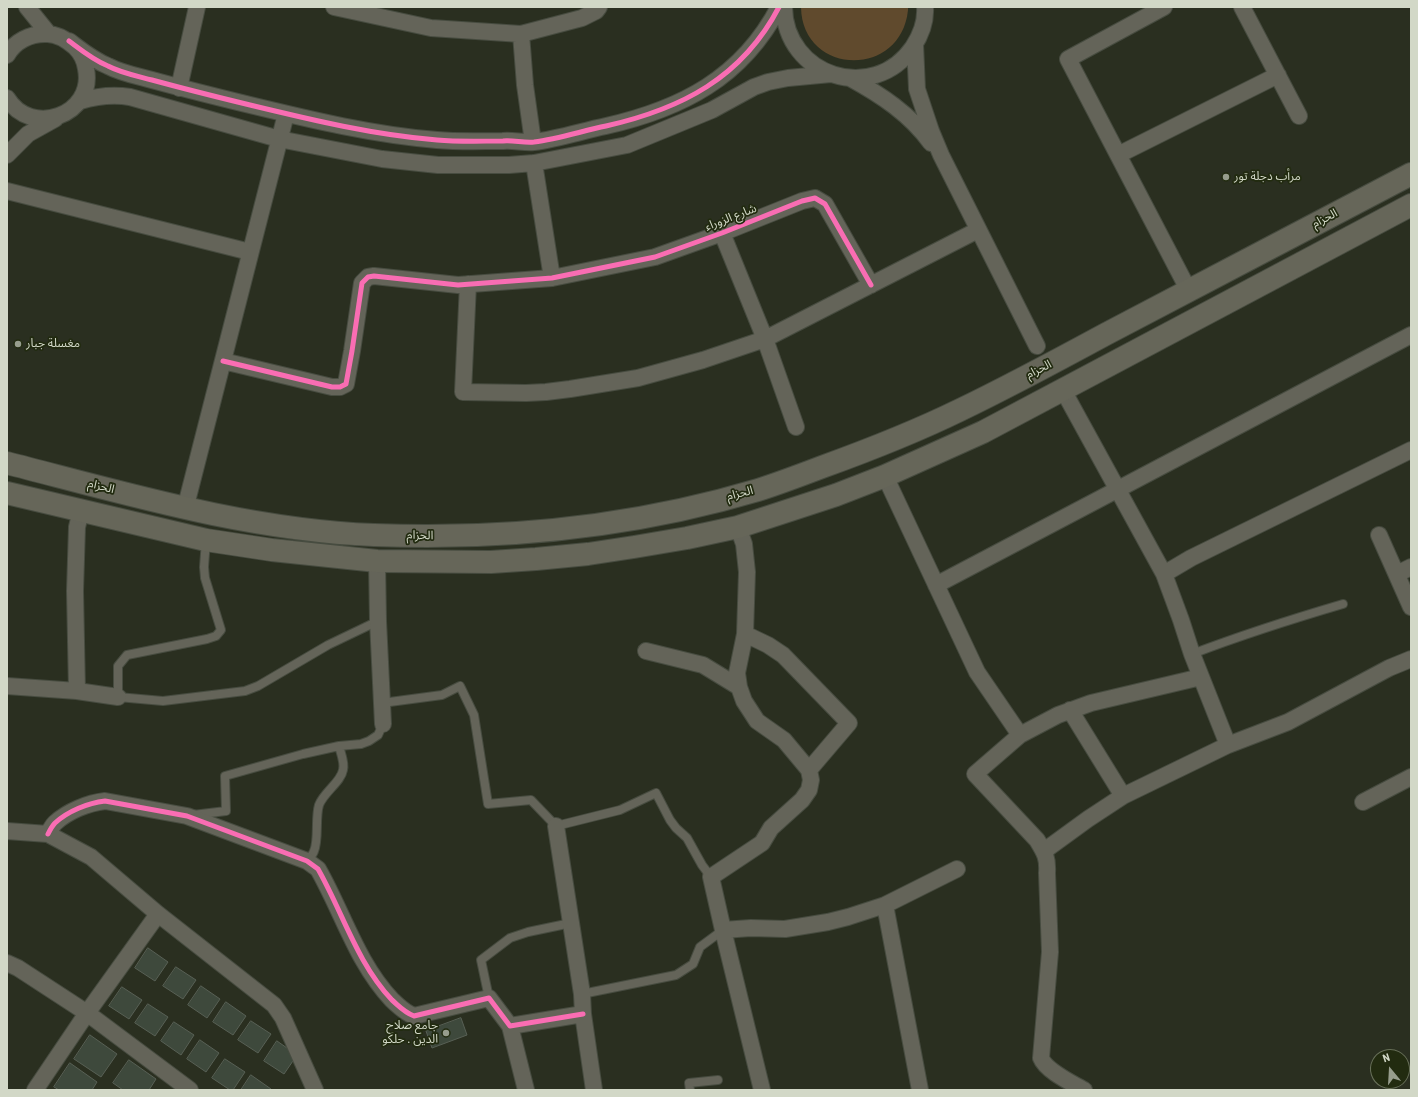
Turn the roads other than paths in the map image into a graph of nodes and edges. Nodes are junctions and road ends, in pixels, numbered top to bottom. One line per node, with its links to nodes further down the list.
1 (27, 7): 10 (street)
2 (197, 7): 18 (street)
3 (334, 7): 11 (street)
4 (600, 7): 11 (street)
5 (779, 7): 25 (street)
6 (784, 7): 15 (street)
7 (1164, 7): 28 (street)
8 (1242, 7): 16 (street)
9 (926, 8): 13 (street)
10 (48, 34): 12 (street); 14 (street)
11 (521, 34): 25 (street)
12 (69, 41): 18 (street); 20 (street)
13 (915, 44): 17 (street); 27 (street)
14 (7, 55)
15 (831, 74): 17 (street); 29 (street)
16 (1278, 75): 23 (street); 28 (street)
17 (850, 78): 27 (street)
18 (178, 88): 21 (street)
19 (7, 98): 22 (street)
20 (80, 101): 22 (street); 24 (street)
21 (286, 114): 24 (street); 25 (street)
22 (60, 116): 26 (street)
23 (1300, 116)
24 (279, 139): 29 (street); 35 (street)
25 (533, 142)
26 (7, 155)
27 (941, 155): 33 (street)
28 (1118, 155): 39 (street)
29 (534, 163): 36 (street)
30 (1411, 174): 39 (main road, الحزام)
31 (7, 191): 35 (street)
32 (1411, 205): 44 (main road)
33 (978, 230): 38 (street); 42 (street)
34 (722, 233): 36 (street, شارع الزوراء); 38 (street, شارع الزوراء); 41 (street)
35 (250, 252): 43 (street)
36 (552, 278): 37 (street, شارع الزوراء)
37 (468, 284): 41 (street); 43 (street, شارع الزوراء)
38 (871, 285): 41 (street)
39 (1189, 291): 51 (main road, الحزام)
40 (1411, 335): 49 (street)
41 (766, 339): 45 (street)
42 (1037, 346)
43 (223, 361): 51 (street)
44 (1063, 390): 48 (main road); 49 (street)
45 (796, 428)
46 (1411, 450): 58 (street)
47 (7, 463): 51 (main road, الحزام)
48 (885, 476): 53 (main road); 59 (street)
49 (1118, 490): 58 (street); 59 (street)
50 (7, 493): 52 (main road)
51 (185, 509)
52 (81, 511): 55 (main road); 70 (street)
53 (738, 526): 56 (main road); 63 (street)
54 (1379, 535): 57 (street)
55 (206, 540): 56 (main road); 71 (lane)
56 (377, 561): 62 (street)
57 (1404, 570): 61 (street)
58 (1164, 574): 65 (street)
59 (936, 585): 75 (street)
60 (1343, 604): 65 (lane)
61 (1411, 607)
62 (378, 620): 71 (lane); 72 (street)
63 (745, 634): 69 (street); 78 (street)
64 (646, 651): 69 (street)
65 (1192, 654): 67 (street)
66 (1411, 659): 76 (street)
67 (1201, 677): 73 (street); 76 (street)
68 (7, 686): 70 (street)
69 (739, 686): 78 (street)
70 (77, 691): 71 (street)
71 (118, 697)
72 (382, 703): 74 (street); 83 (lane)
73 (1070, 710): 75 (street); 80 (street)
74 (383, 724): 77 (lane)
75 (1020, 735): 86 (street)
76 (1228, 745): 80 (street)
77 (339, 746): 82 (lane); 87 (lane)
78 (809, 770): 89 (street)
79 (1411, 777): 81 (street)
80 (1123, 796): 86 (street)
81 (1363, 802)
82 (187, 816): 85 (street); 87 (street)
83 (556, 826): 89 (lane); 92 (street)
84 (7, 831): 85 (street)
85 (48, 834): 91 (street)
86 (1044, 851): 110 (street)
87 (307, 861): 96 (street)
88 (957, 869): 90 (street)
89 (711, 877): 93 (street)
90 (885, 905): 93 (street); 109 (street)
91 (158, 914): 97 (street); 104 (street)
92 (571, 923): 95 (street); 96 (lane)
93 (723, 930): 95 (lane); 108 (street)
94 (7, 962): 97 (street)
95 (582, 994): 98 (street)
96 (489, 998): 99 (street)
97 (87, 1013): 101 (street); 102 (street)
98 (583, 1014): 99 (street); 106 (street)
99 (510, 1026): 105 (street)
100 (718, 1080): 107 (lane)
101 (172, 1085): 103 (street)
102 (35, 1090)
103 (190, 1090)
104 (316, 1090)
105 (526, 1090)
106 (594, 1090)
107 (690, 1090)
108 (762, 1090)
109 (920, 1090)
110 (1084, 1090)

